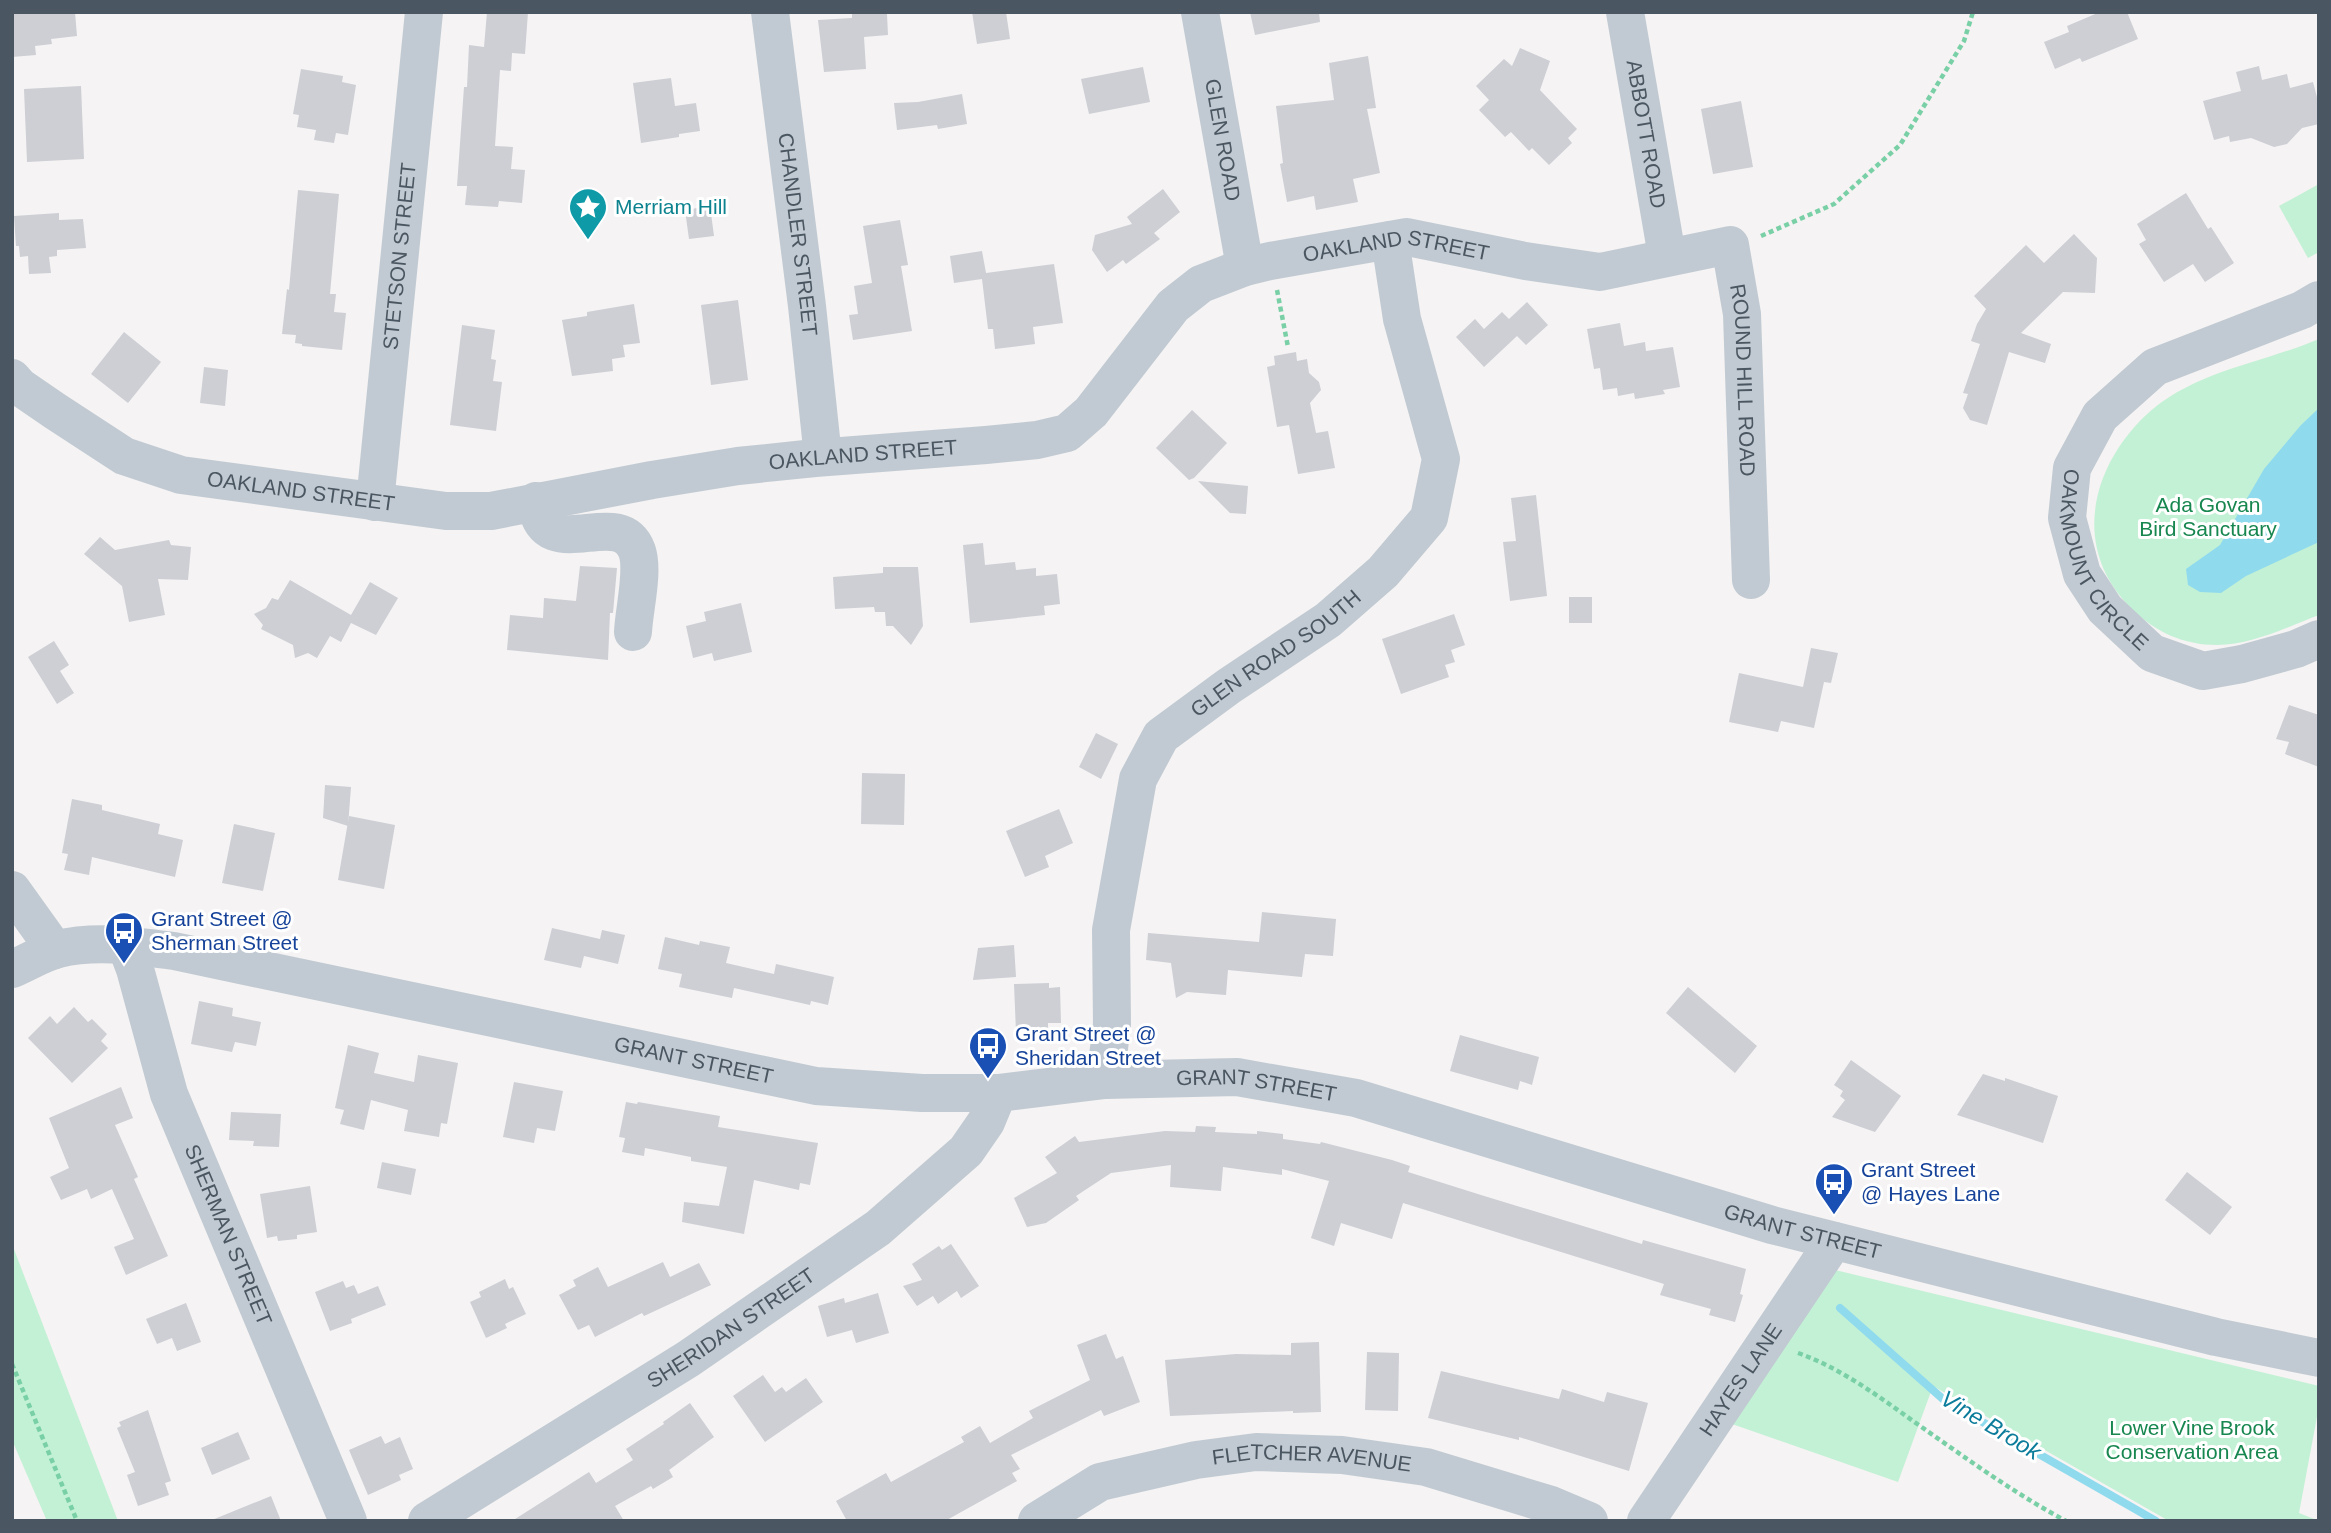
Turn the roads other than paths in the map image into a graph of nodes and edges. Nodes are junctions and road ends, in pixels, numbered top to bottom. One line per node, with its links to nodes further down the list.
1 (424, 12): 12 (street, STETSON STREET)
2 (770, 12): 10 (street, CHANDLER STREET)
3 (1200, 12): 7 (street, GLEN ROAD)
4 (1625, 12): 6 (street, ABBOTT ROAD)
5 (1390, 240): 6 (street, OAKLAND STREET); 7 (street, OAKLAND STREET); 20 (street, GLEN ROAD SOUTH)
6 (1667, 256): 13 (street, ROUND HILL ROAD)
7 (1261, 274): 10 (street, OAKLAND STREET)
8 (2319, 300): 15 (street, OAKMOUNT CIRCLE)
9 (12, 378): 12 (street, OAKLAND STREET)
10 (823, 457): 11 (street, OAKLAND STREET)
11 (536, 501): 12 (street, OAKLAND STREET); 14 (street)
12 (375, 502)
13 (1751, 580)
14 (633, 632)
15 (2319, 639)
16 (12, 890): 18 (street)
17 (126, 944): 18 (street, GRANT STREET); 21 (street, GRANT STREET); 24 (street, SHERMAN STREET)
18 (55, 950): 19 (street, GRANT STREET)
19 (12, 969)
20 (1105, 1080): 21 (street, GRANT STREET); 22 (street, GRANT STREET)
21 (998, 1093): 25 (street, SHERIDAN STREET)
22 (1834, 1241): 23 (street, GRANT STREET); 28 (street, HAYES LANE)
23 (2319, 1358)
24 (348, 1521)
25 (427, 1521)
26 (1037, 1521): 27 (street, FLETCHER AVENUE)
27 (1589, 1521)
28 (1646, 1521)

